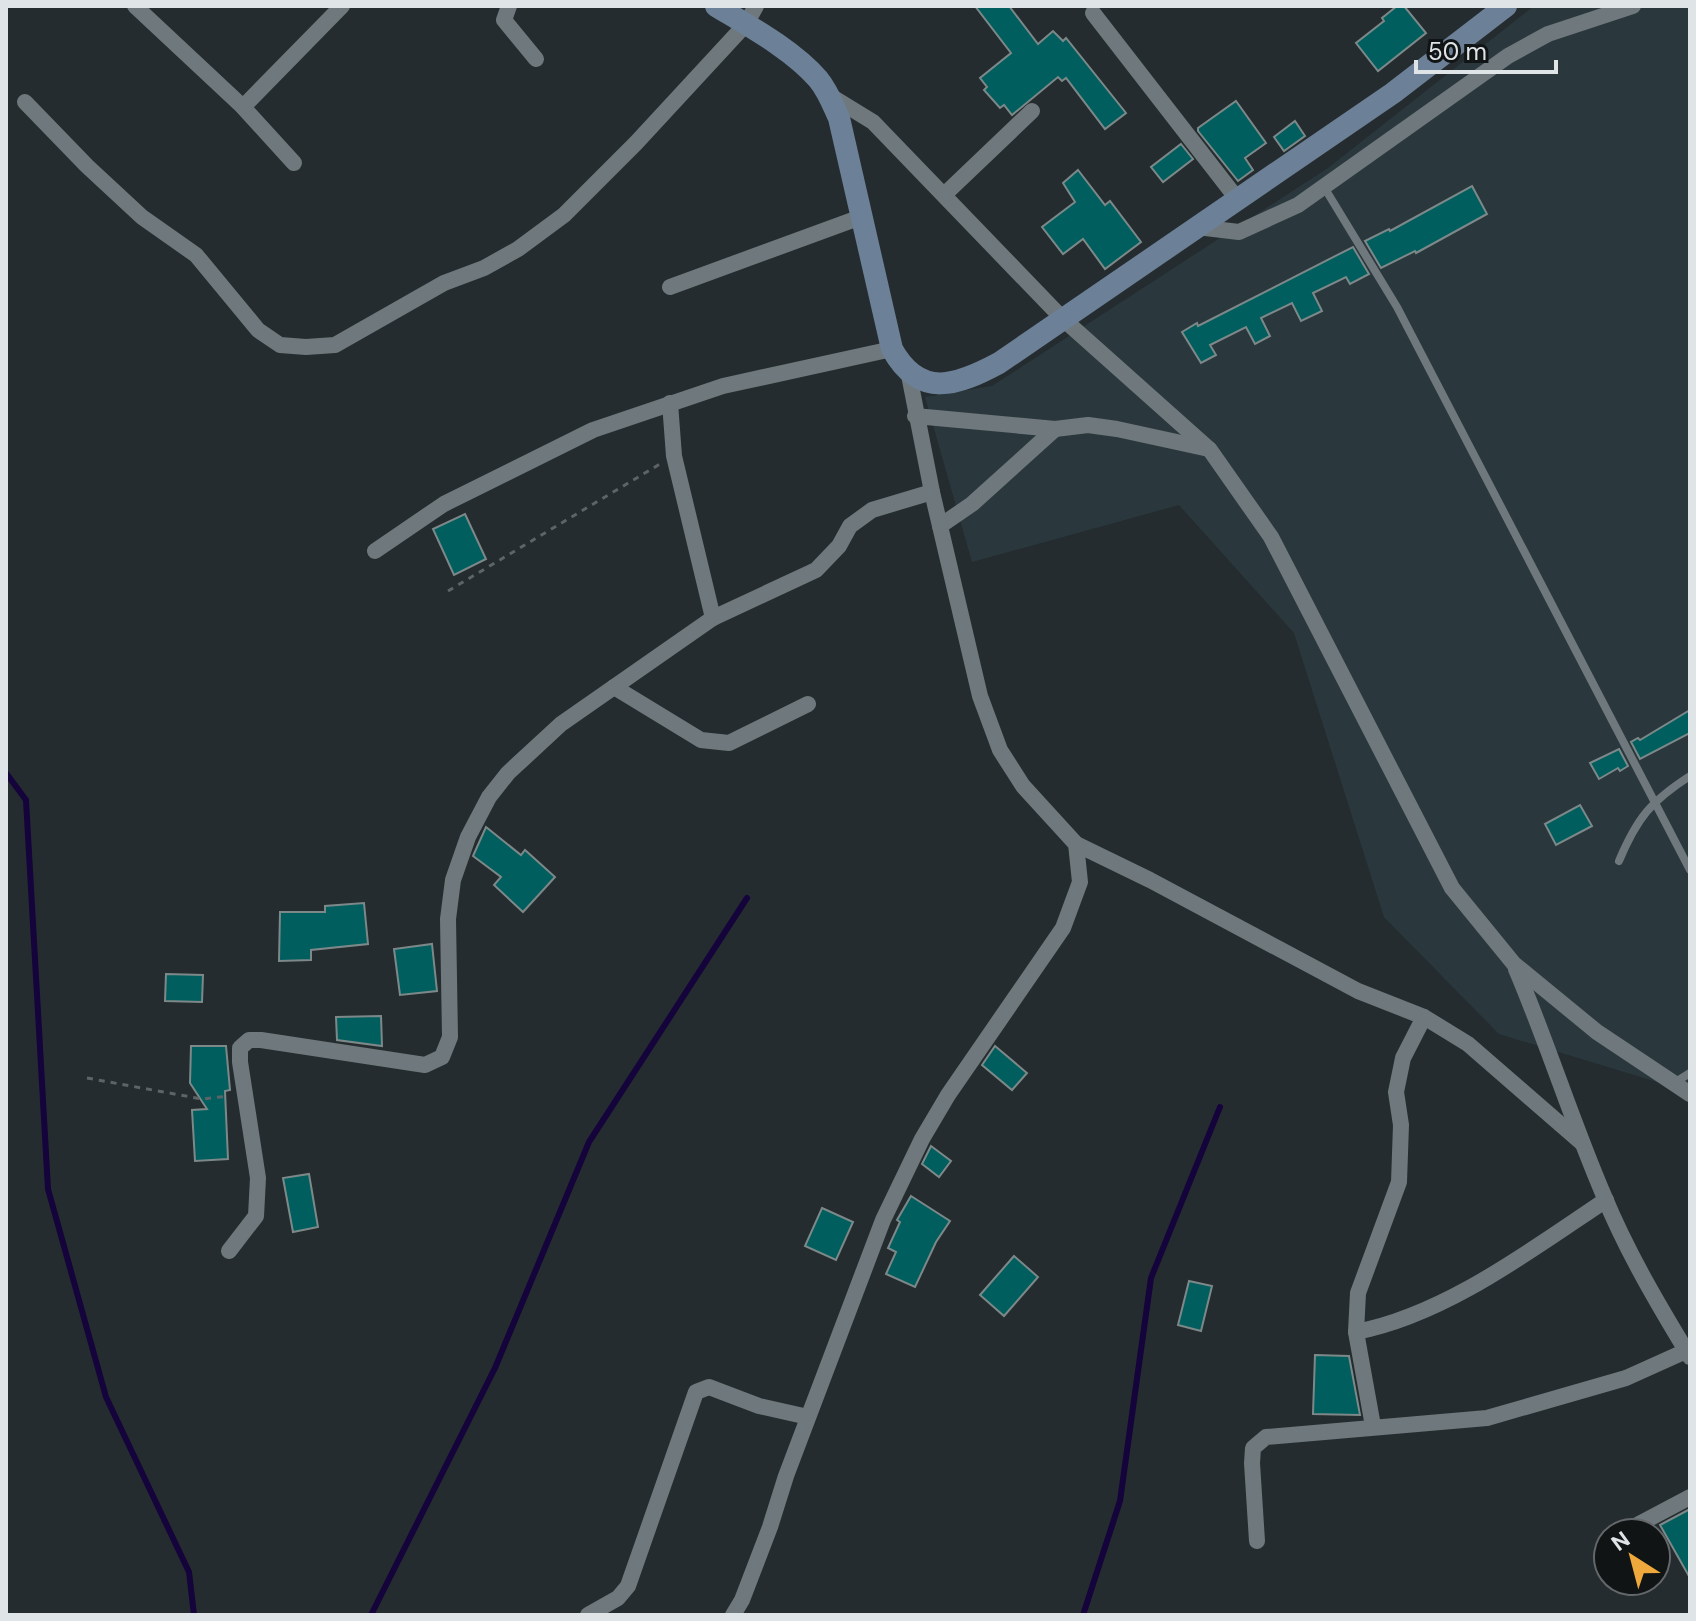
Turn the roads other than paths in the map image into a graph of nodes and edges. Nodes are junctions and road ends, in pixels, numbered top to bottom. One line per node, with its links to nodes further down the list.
1 (135, 6): 12 (street)
2 (342, 6): 12 (street)
3 (509, 6): 9 (street)
4 (716, 6): 8 (street)
5 (1506, 6): 17 (street)
6 (1633, 6): 15 (street)
7 (1093, 13): 17 (street)
8 (751, 15): 10 (street); 11 (street)
9 (536, 59)
10 (829, 95): 16 (street); 18 (street)
11 (25, 102)
12 (243, 107): 14 (street)
13 (1032, 111): 16 (street)
14 (294, 163)
15 (1324, 187): 19 (street); 35 (lane)
16 (944, 195): 21 (street)
17 (1238, 200): 19 (street)
18 (861, 217): 20 (street); 22 (street)
19 (1197, 227): 21 (street)
20 (670, 287)
21 (1062, 318): 23 (street); 27 (street)
22 (892, 349): 23 (street); 24 (street)
23 (908, 370): 25 (street)
24 (670, 403): 30 (street); 31 (street)
25 (915, 416): 26 (street); 28 (street)
26 (1055, 429): 27 (street); 29 (street)
27 (1210, 450): 39 (street)
28 (932, 492): 29 (street); 31 (street)
29 (940, 526): 36 (street)
30 (375, 551)
31 (713, 618): 32 (street)
32 (614, 687): 33 (street); 46 (street)
33 (808, 704)
34 (1690, 776): 35 (lane)
35 (1654, 802): 37 (lane); 38 (lane)
36 (1076, 844): 40 (street); 49 (street)
37 (1619, 861)
38 (1690, 870)
39 (1514, 964): 42 (street); 44 (street)
40 (1424, 1017): 44 (street); 47 (street)
41 (1690, 1073): 42 (lane)
42 (1674, 1083): 43 (street)
43 (1690, 1094)
44 (1582, 1143): 45 (street)
45 (1606, 1200): 47 (street); 48 (street)
46 (229, 1251)
47 (1356, 1332): 50 (street)
48 (1688, 1354): 50 (street)
49 (808, 1417): 54 (street); 55 (street)
50 (1373, 1426): 53 (street)
51 (1690, 1497): 52 (street)
52 (1652, 1517)
53 (1257, 1541)
54 (588, 1615)
55 (733, 1615)

